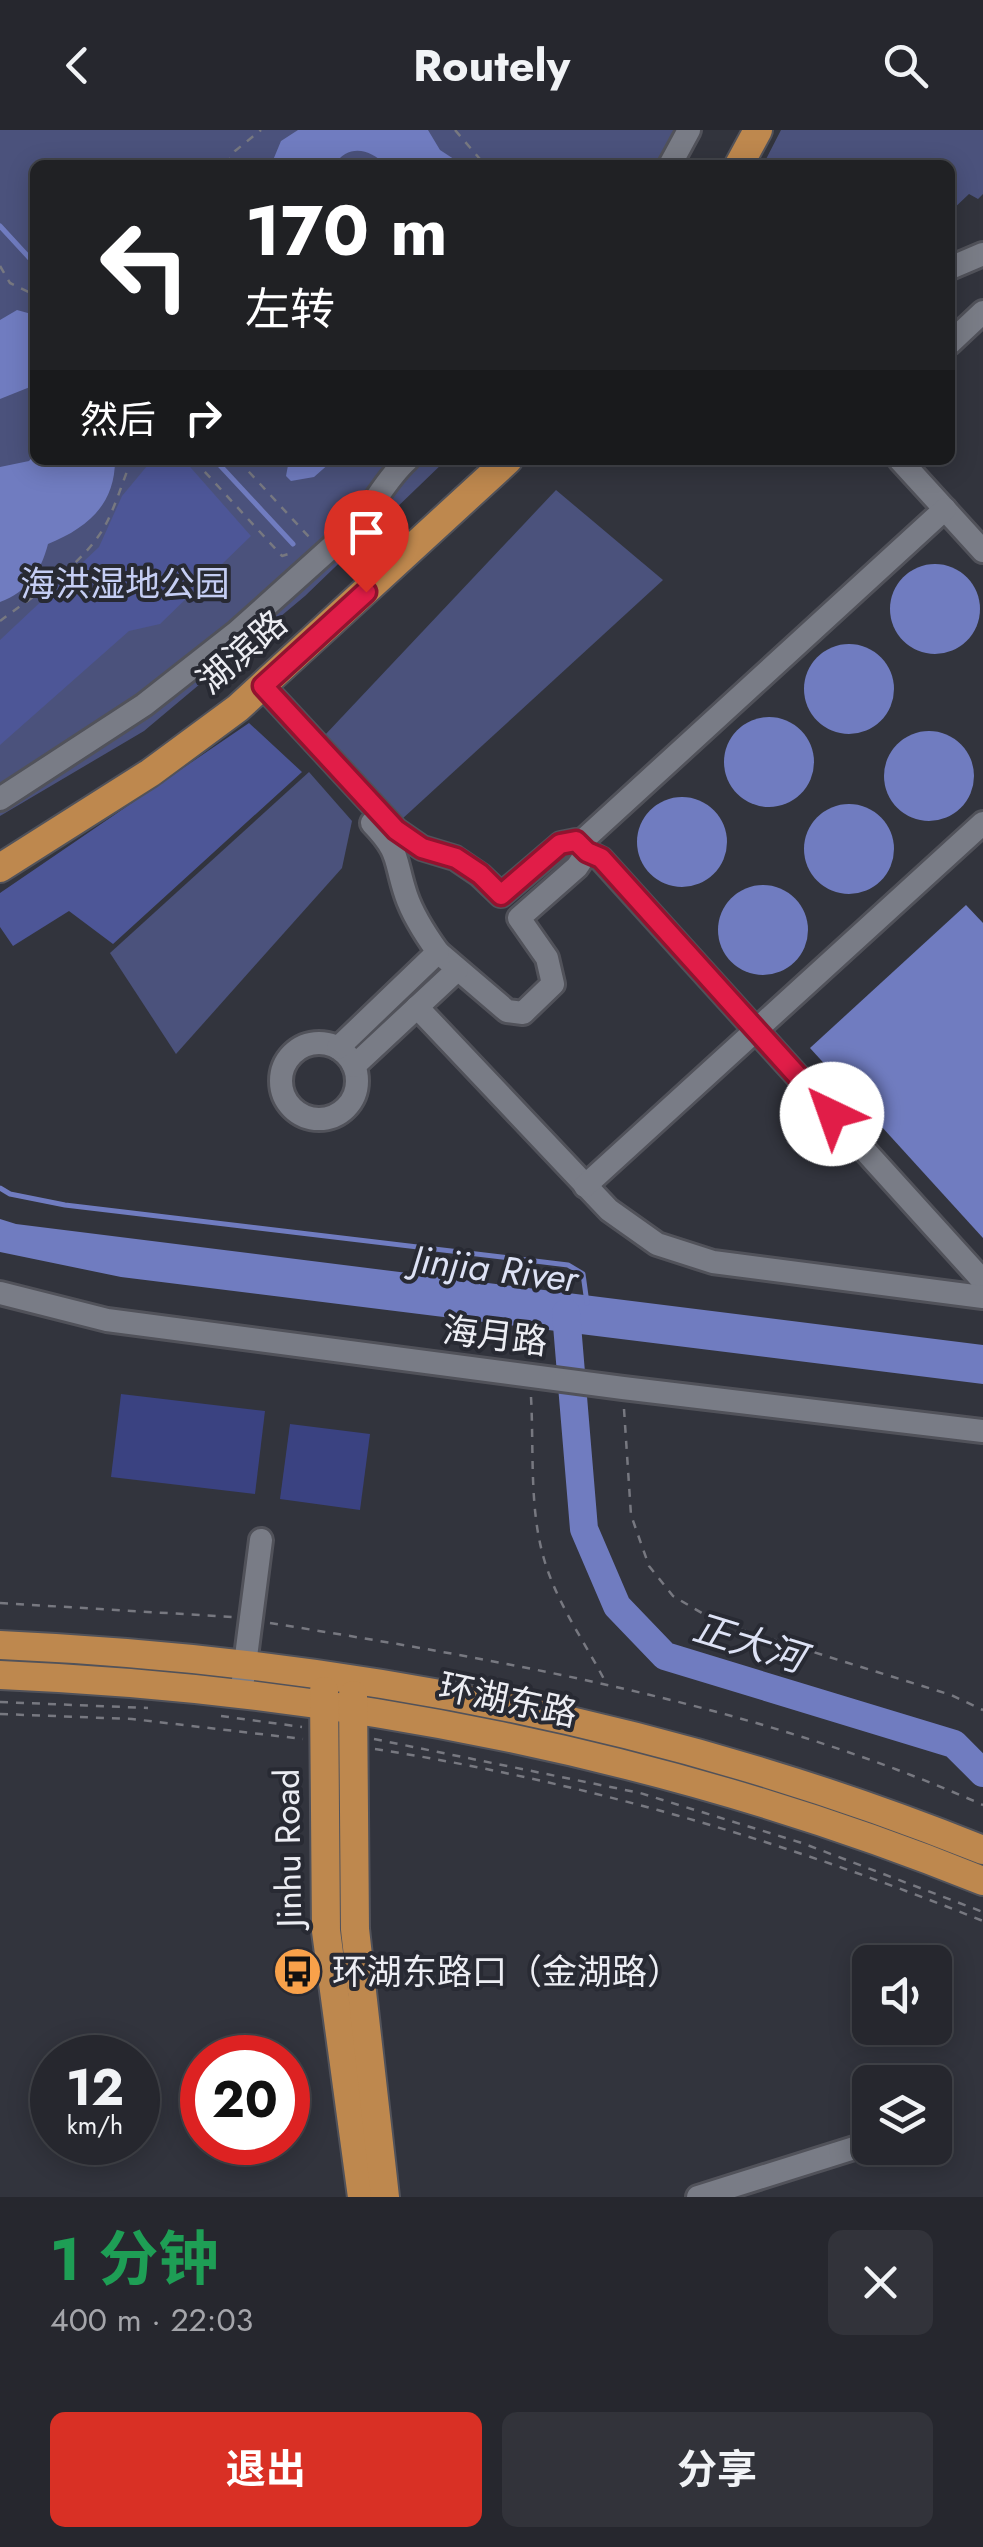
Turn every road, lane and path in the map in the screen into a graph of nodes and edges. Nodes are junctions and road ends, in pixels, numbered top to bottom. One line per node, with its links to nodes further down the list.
1 (260, 130): 6 (path)
2 (455, 130): 7 (path)
3 (689, 130): 8 (street)
4 (740, 130): 9 (main road)
5 (758, 130): 10 (main road)
6 (229, 160)
7 (480, 160)
8 (673, 160)
9 (725, 160)
10 (742, 160)
11 (983, 254): 13 (street)
12 (0, 266): 14 (path)
13 (955, 266)
14 (30, 293)
15 (983, 312): 16 (street)
16 (955, 338)
17 (132, 465): 27 (path)
18 (199, 465): 25 (path)
19 (243, 465): 25 (path)
20 (401, 465): 25 (street)
21 (479, 465): 31 (main road, 湖滨路)
22 (503, 465): 28 (main road, 湖滨路)
23 (905, 465): 24 (street)
24 (945, 509): 26 (street); 32 (street)
25 (320, 549): 29 (street)
26 (983, 551)
27 (0, 621)
28 (258, 691): 33 (main road, 湖滨路); 34 (street); 36 (street)
29 (0, 798)
30 (983, 823): 39 (street)
31 (0, 845)
32 (583, 848): 34 (street); 35 (street); 39 (street)
33 (0, 868)
34 (501, 895): 35 (street)
35 (519, 918): 37 (street)
36 (438, 952): 37 (street); 40 (street)
37 (457, 970): 38 (street)
38 (417, 1007): 41 (street); 42 (street)
39 (756, 1030): 42 (street); 43 (street)
40 (338, 1048): 41 (street); 41 (street)
41 (354, 1066)
42 (585, 1186): 45 (street)
43 (983, 1281)
44 (0, 1293): 46 (street, 海月路)
45 (983, 1297)
46 (530, 1376): 47 (street, 海月路); 56 (path)
47 (624, 1388): 48 (street, 海月路); 60 (path)
48 (983, 1431)
49 (261, 1540): 51 (street)
50 (0, 1603): 51 (path)
51 (250, 1620): 53 (street); 56 (path)
52 (0, 1644): 53 (main road, 环湖东路)
53 (244, 1663): 55 (main road, 环湖东路); 57 (street)
54 (0, 1675): 57 (main road, 环湖东路)
55 (338, 1677): 63 (main road, Jinhu Road); 64 (main road, Jinhu Road); 66 (main road, 环湖东路)
56 (606, 1684): 65 (path)
57 (241, 1692): 63 (main road, 环湖东路)
58 (0, 1702): 59 (path)
59 (152, 1708)
60 (983, 1710)
61 (0, 1714): 63 (path)
62 (209, 1714): 63 (path)
63 (323, 1725): 64 (main road, 环湖东路); 71 (main road, Jinhu Road)
64 (353, 1730): 67 (main road, 环湖东路); 68 (path); 69 (path); 72 (main road, Jinhu Road)
65 (983, 1805)
66 (983, 1850)
67 (983, 1881)
68 (983, 1912)
69 (983, 1922)
70 (852, 2149): 73 (street)
71 (362, 2197)
72 (385, 2197)
73 (698, 2197)

